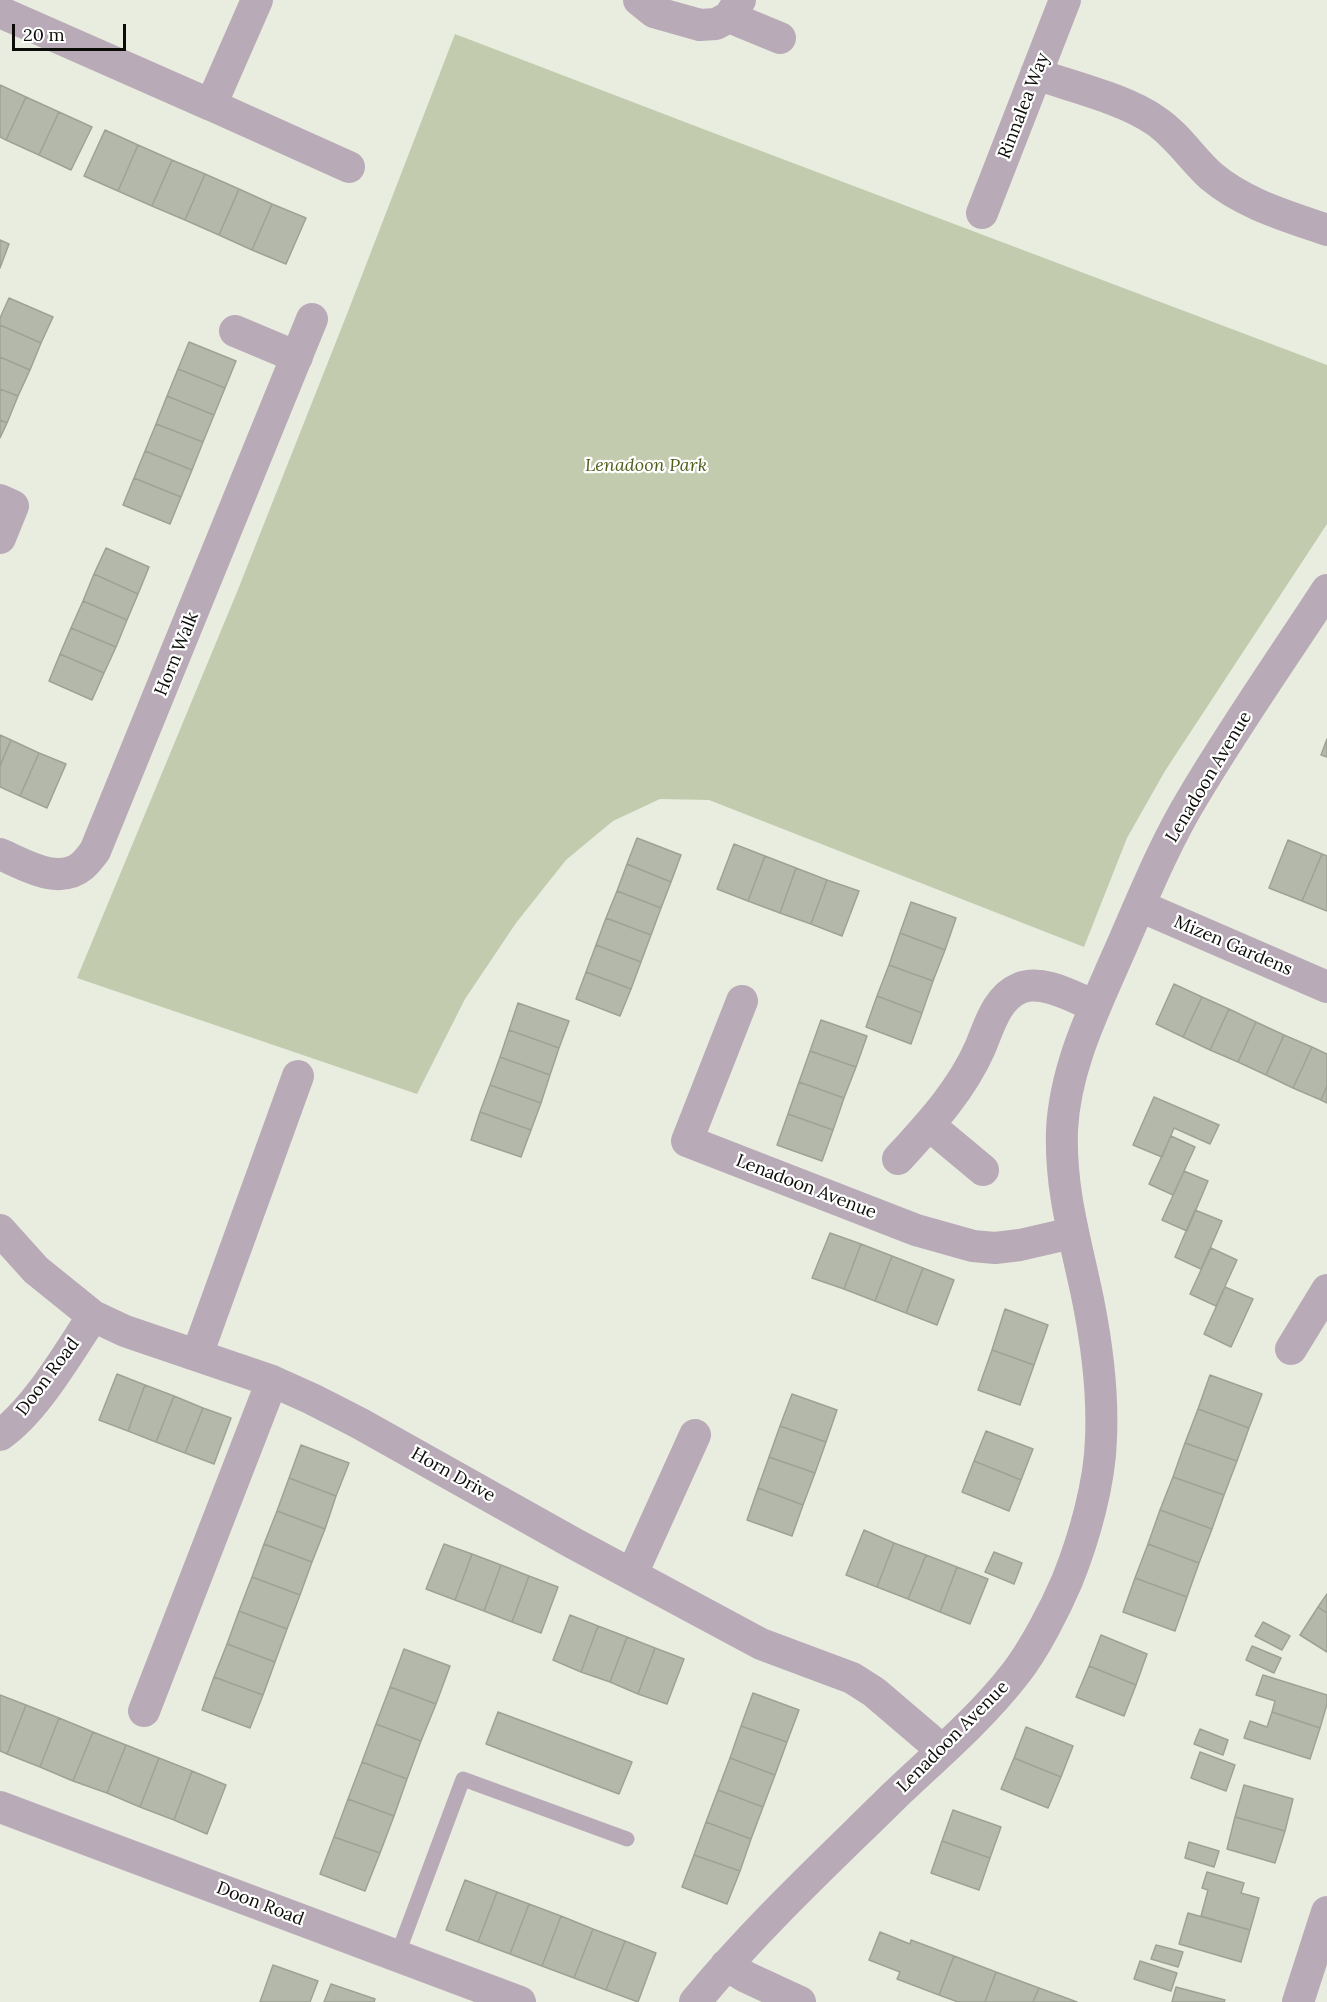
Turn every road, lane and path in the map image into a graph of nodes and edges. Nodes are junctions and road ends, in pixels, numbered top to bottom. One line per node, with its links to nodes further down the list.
1 (257, 0): 8 (street)
2 (639, 0): 4 (street)
3 (1065, 0): 7 (street, Rinnalea Way)
4 (734, 8): 6 (street)
5 (0, 12): 8 (street)
6 (780, 38)
7 (1036, 74): 10 (street, Rinnalea Way); 11 (street)
8 (211, 105): 9 (street)
9 (349, 167)
10 (982, 213)
11 (1327, 230)
12 (312, 319): 14 (street, Horn Walk)
13 (235, 331): 14 (street)
14 (297, 357): 18 (street, Horn Walk)
15 (0, 500): 16 (street)
16 (0, 538)
17 (1327, 590): 19 (street, Lenadoon Avenue)
18 (0, 854)
19 (1140, 906): 20 (street, Mizen Gardens); 22 (street, Lenadoon Avenue)
20 (1327, 987)
21 (742, 1001): 28 (street, Lenadoon Avenue)
22 (1095, 1006): 24 (street); 28 (street, Lenadoon Avenue)
23 (298, 1076): 32 (street)
24 (929, 1125): 25 (street); 26 (street)
25 (898, 1159)
26 (983, 1170)
27 (0, 1230): 30 (street, Horn Drive)
28 (1072, 1233): 38 (street, Lenadoon Avenue)
29 (1327, 1290): 31 (street)
30 (93, 1316): 32 (street, Horn Drive); 34 (street, Doon Road)
31 (1291, 1349)
32 (197, 1355): 33 (street, Horn Drive)
33 (272, 1381): 36 (street, Horn Drive); 37 (street)
34 (0, 1435)
35 (695, 1435): 36 (street)
36 (632, 1574): 38 (street, Horn Drive)
37 (144, 1711)
38 (942, 1750): 43 (street, Lenadoon Avenue)
39 (0, 1807): 42 (street, Doon Road)
40 (627, 1839): 42 (lane)
41 (1327, 1912): 47 (street)
42 (397, 1956): 44 (street, Doon Road)
43 (726, 1965): 45 (street, Lenadoon Avenue); 46 (street)
44 (520, 2002)
45 (695, 2002)
46 (800, 2002)
47 (1298, 2002)

